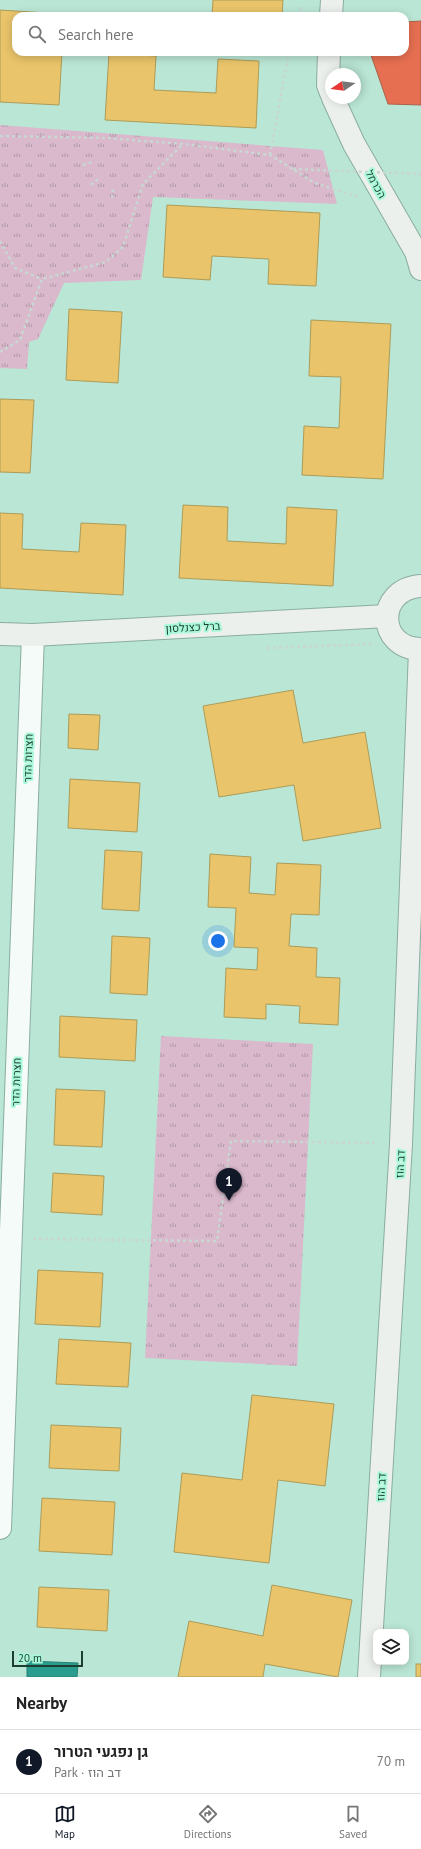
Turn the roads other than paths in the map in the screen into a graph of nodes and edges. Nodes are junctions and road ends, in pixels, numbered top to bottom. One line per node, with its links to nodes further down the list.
1 (332, 0): 2 (street)
2 (331, 12)
3 (329, 56): 4 (street)
4 (329, 68)
5 (336, 104): 6 (street, הכרמל)
6 (421, 269)
7 (421, 586): 8 (street)
8 (386, 616): 10 (street, ברל כצנלסון); 11 (street)
9 (0, 634): 10 (street, ברל כצנלסון)
10 (33, 635): 12 (street, חצרות הדר)
11 (420, 650): 13 (street, דב הוז)
12 (0, 1528)
13 (369, 1677)

